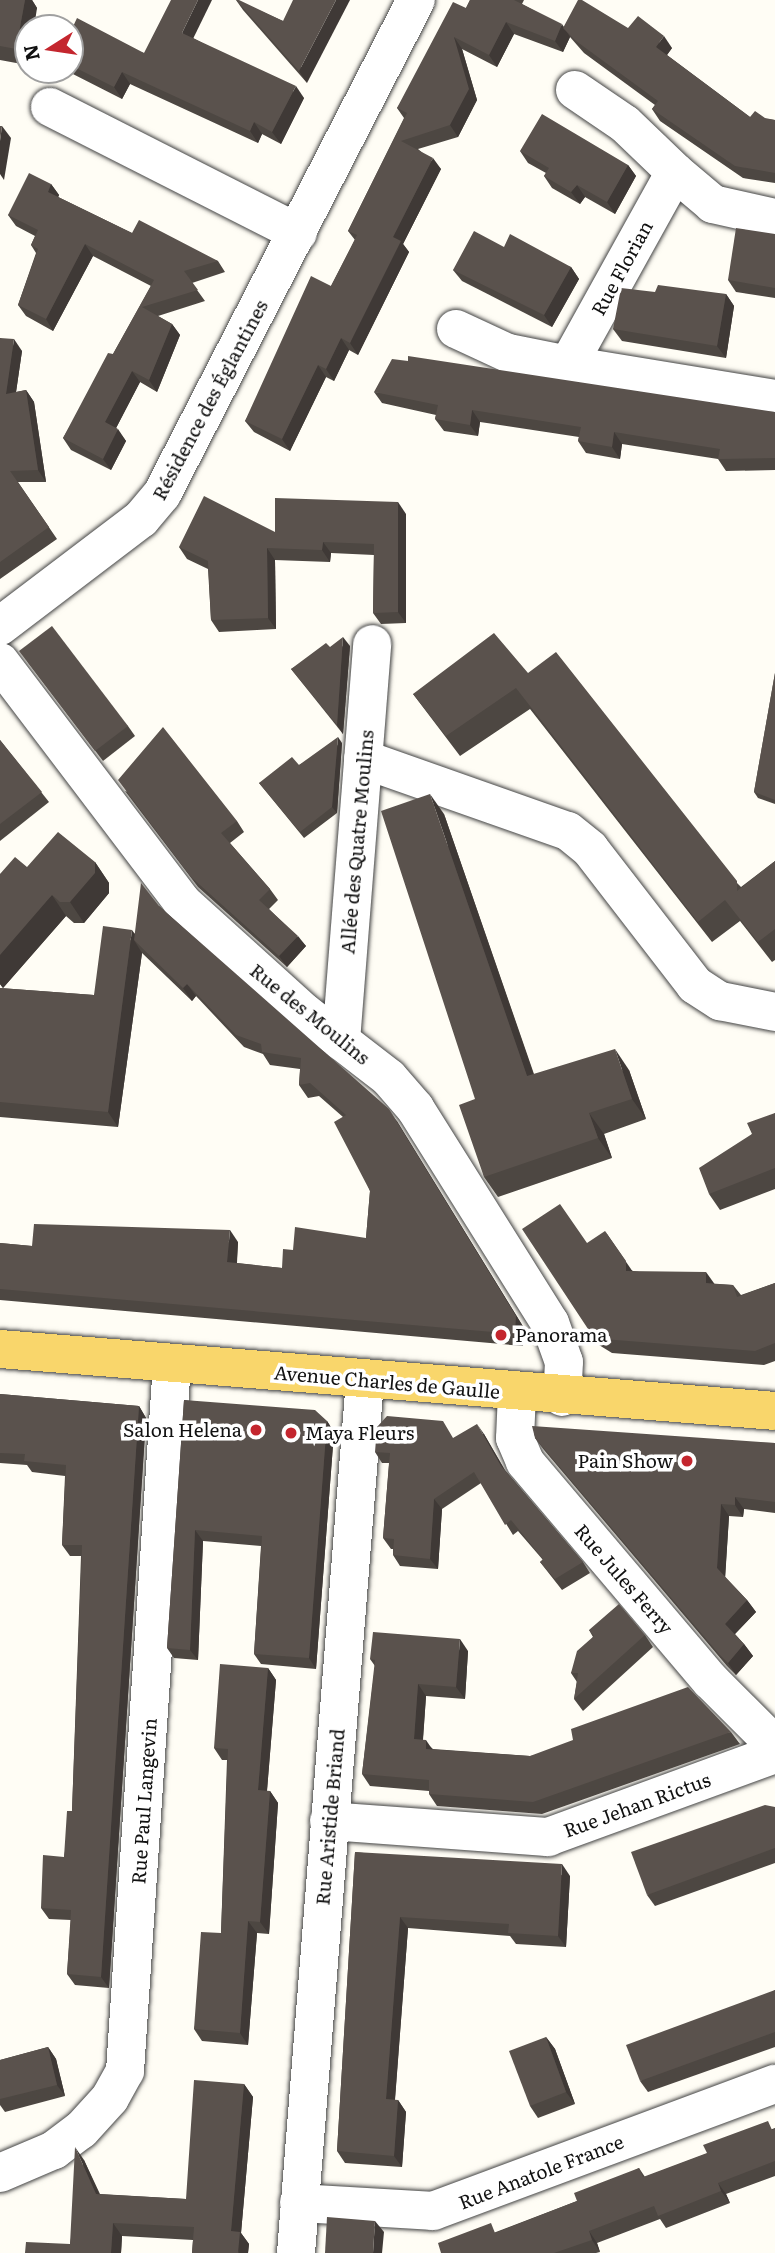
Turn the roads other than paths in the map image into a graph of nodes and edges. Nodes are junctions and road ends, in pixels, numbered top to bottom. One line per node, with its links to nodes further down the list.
1 (416, 0): 6 (street, Résidence des Églantines)
2 (575, 90): 4 (street)
3 (50, 107): 6 (street)
4 (675, 172): 5 (street); 8 (street, Rue Florian)
5 (775, 218)
6 (298, 233): 10 (street, Résidence des Églantines)
7 (456, 329): 8 (street)
8 (568, 365): 9 (street)
9 (775, 399)
10 (0, 626)
11 (372, 644): 13 (street, Allée des Quatre Moulins)
12 (0, 662): 15 (street, Rue des Moulins)
13 (363, 759): 14 (street); 15 (street, Allée des Quatre Moulins)
14 (775, 1012)
15 (341, 1041): 20 (street, Rue des Moulins)
16 (0, 1349): 17 (main road, Avenue Charles de Gaulle)
17 (172, 1364): 18 (main road, Avenue Charles de Gaulle); 26 (street, Rue Paul Langevin)
18 (365, 1381): 19 (main road, Avenue Charles de Gaulle); 24 (street, Rue Aristide Briand)
19 (517, 1394): 20 (main road, Avenue Charles de Gaulle); 22 (street, Rue Jules Ferry)
20 (562, 1397): 21 (main road, Avenue Charles de Gaulle)
21 (775, 1411)
22 (775, 1745)
23 (775, 1754): 24 (street, Rue Jehan Rictus)
24 (329, 1821): 27 (street, Rue Aristide Briand)
25 (775, 2084): 27 (street, Rue Anatole France)
26 (0, 2173)
27 (299, 2203): 28 (street, Rue Aristide Briand)
28 (296, 2253)

